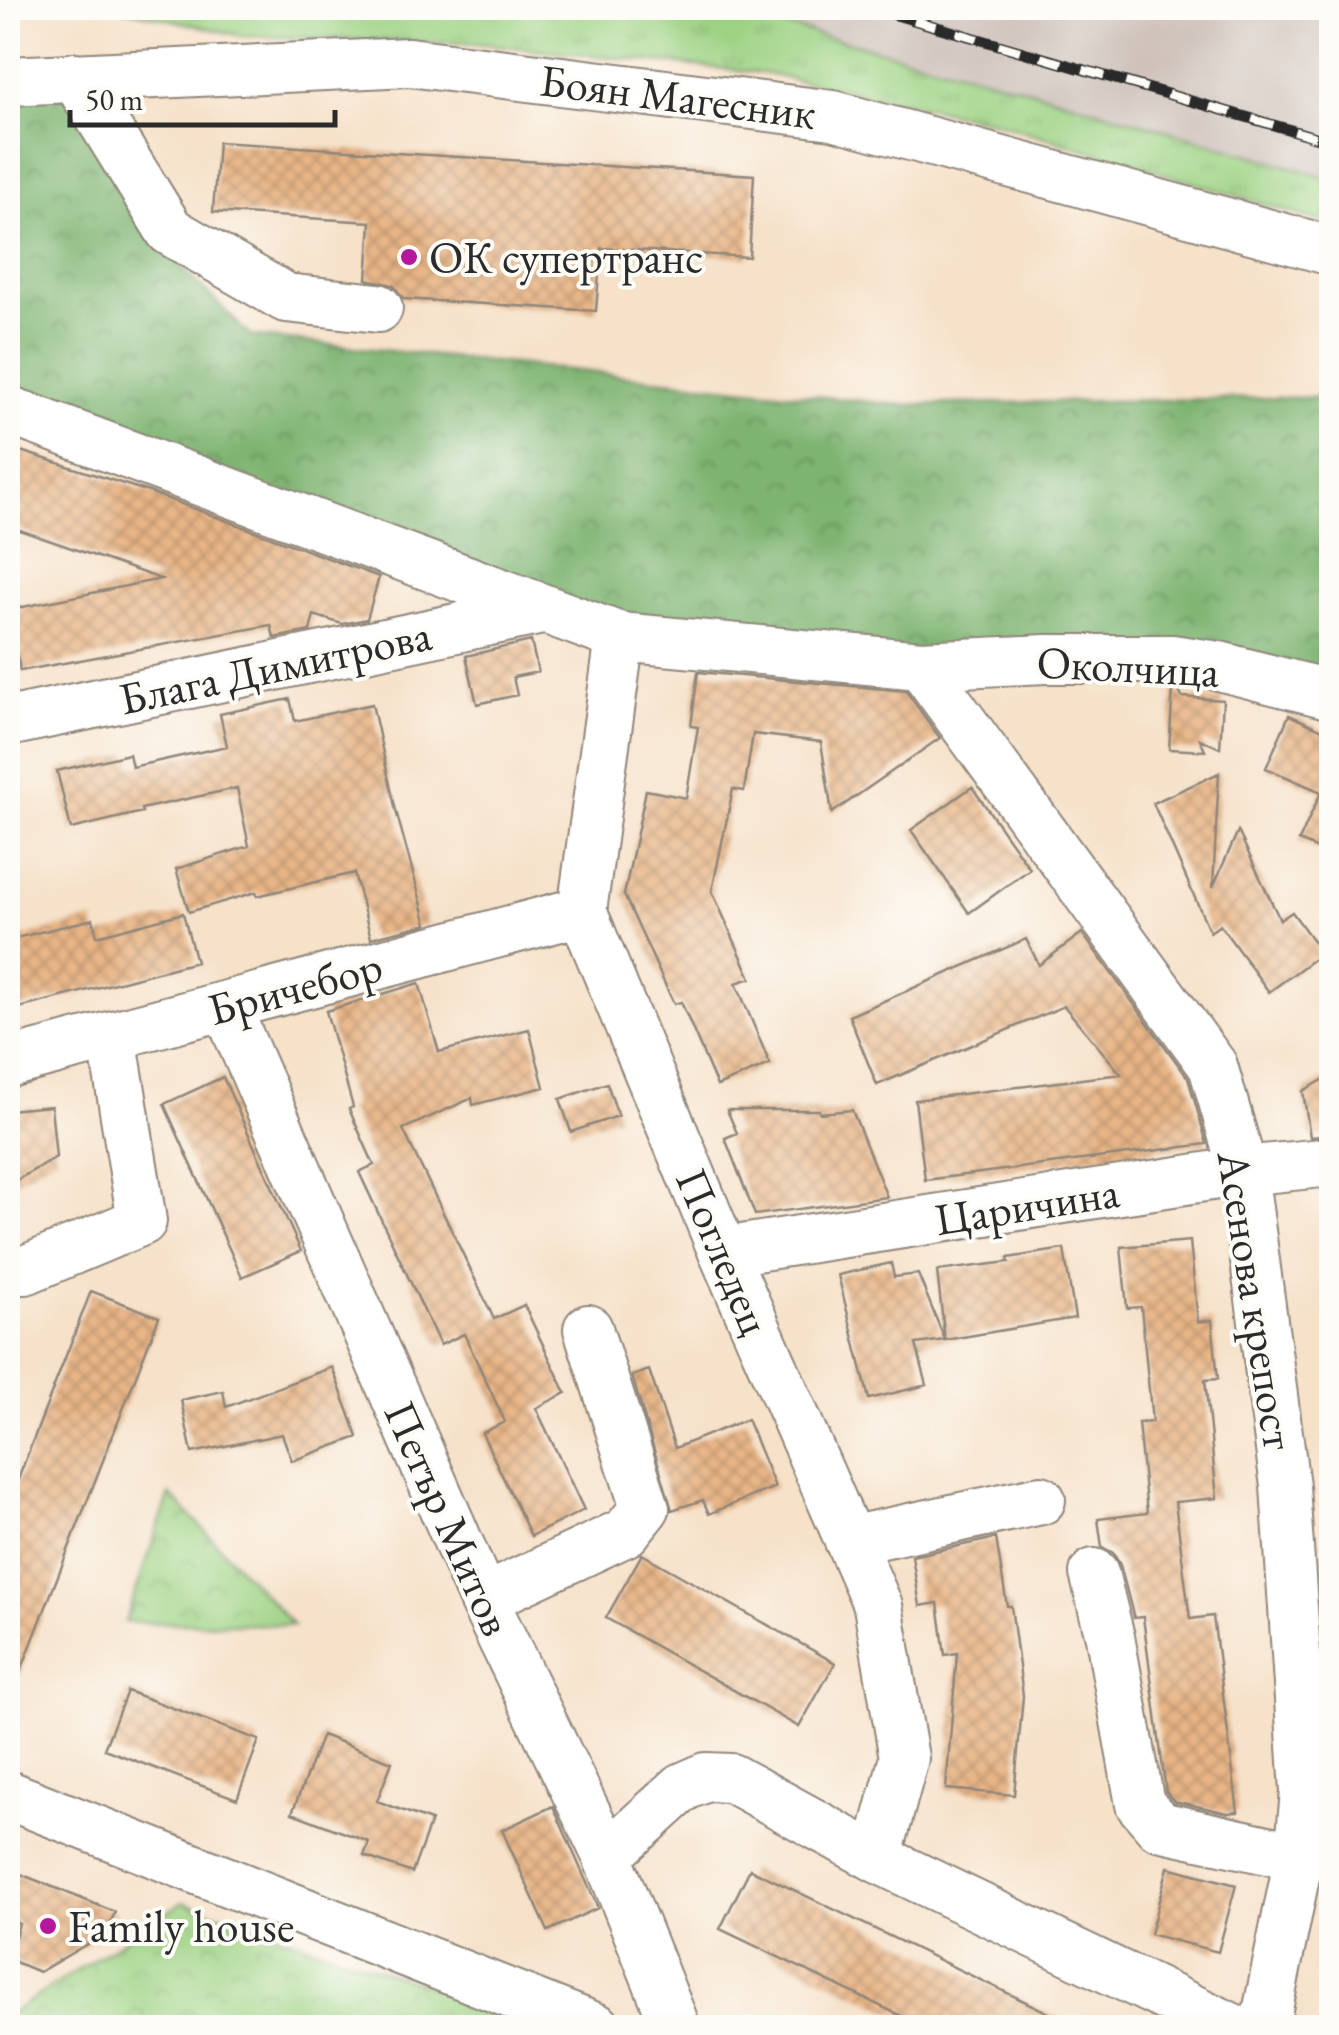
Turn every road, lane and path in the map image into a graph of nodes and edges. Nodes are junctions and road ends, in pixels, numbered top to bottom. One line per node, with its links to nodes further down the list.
1 (75, 77): 2 (street, Боян Магесник); 3 (street, Боян Магесник); 4 (street)
2 (8, 81)
3 (1332, 251)
4 (378, 308)
5 (8, 410): 6 (street)
6 (542, 610): 7 (street); 10 (street, Блага Димитрова)
7 (620, 637): 8 (street); 11 (street)
8 (921, 665): 9 (street, Околчица); 16 (street, Асенова крепост)
9 (1332, 695)
10 (8, 722)
11 (582, 912): 12 (street, Бричебор); 17 (street, Погледец)
12 (226, 1006): 13 (street, Бричебор); 23 (street, Петър Митов)
13 (112, 1036): 14 (street, Бричебор); 18 (street)
14 (8, 1064)
15 (1332, 1162): 16 (street, Царичина)
16 (1243, 1171): 17 (street, Царичина); 26 (street, Асенова крепост)
17 (724, 1252): 21 (street, Погледец)
18 (8, 1270)
19 (588, 1328): 23 (street)
20 (1041, 1500): 21 (street)
21 (849, 1541): 27 (street, Погледец)
22 (1094, 1573): 26 (street)
23 (483, 1599): 25 (street, Петър Митов)
24 (8, 1795): 28 (street)
25 (607, 1856): 27 (street); 29 (street, Петър Митов)
26 (1299, 1857): 31 (street, Асенова крепост)
27 (877, 1858): 30 (street)
28 (597, 2028)
29 (676, 2028)
30 (1232, 2028)
31 (1264, 2028)

